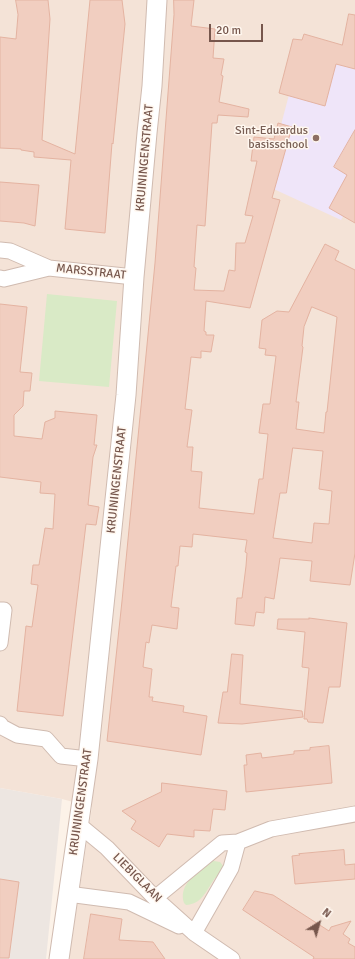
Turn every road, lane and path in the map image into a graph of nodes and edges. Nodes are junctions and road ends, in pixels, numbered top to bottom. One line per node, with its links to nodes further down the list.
1 (157, 0): 4 (street, KRUININGENSTRAAT)
2 (0, 250): 3 (street, MARSSTRAAT)
3 (49, 268): 4 (street, MARSSTRAAT); 5 (street, MARSSTRAAT)
4 (134, 277): 9 (street, KRUININGENSTRAAT)
5 (0, 278)
6 (0, 610): 7 (street)
7 (0, 643)
8 (0, 724): 9 (street)
9 (88, 759): 11 (street, KRUININGENSTRAAT)
10 (355, 814): 12 (street)
11 (78, 824): 13 (street, KRUININGENSTRAAT); 14 (street, LIEBIGLAAN)
12 (238, 842): 14 (street); 15 (street)
13 (68, 894): 15 (street, LIEBIGLAAN); 16 (street, KRUININGENSTRAAT)
14 (155, 898): 15 (street, LIEBIGLAAN)
15 (194, 933): 17 (street, LIEBIGLAAN)
16 (59, 959)
17 (232, 959)

